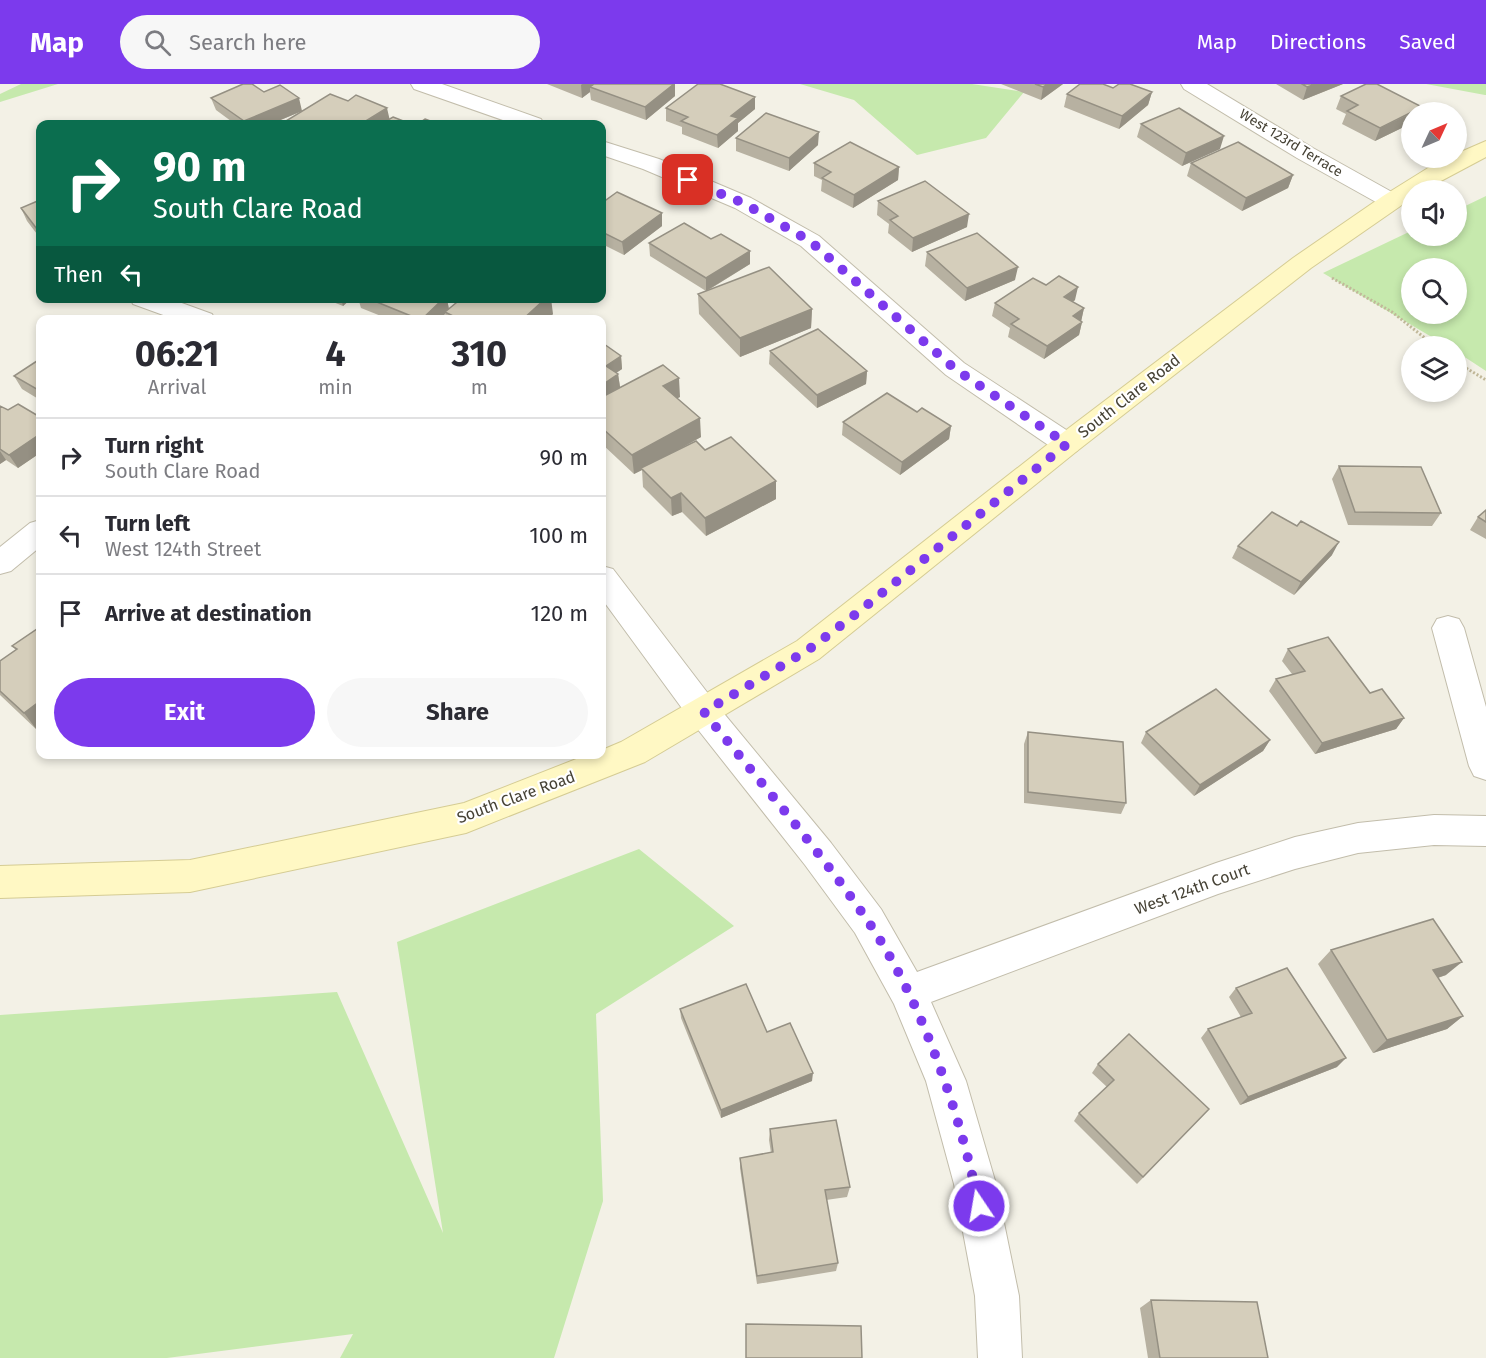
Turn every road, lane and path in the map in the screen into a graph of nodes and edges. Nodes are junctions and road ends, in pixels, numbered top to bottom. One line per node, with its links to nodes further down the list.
1 (422, 84): 3 (street)
2 (1192, 84): 6 (street, West 123rd Terrace)
3 (522, 120)
4 (1486, 148): 6 (street, South Clare Road)
5 (606, 149): 13 (street)
6 (1391, 201): 7 (street, South Clare Road)
7 (1302, 262): 10 (path); 13 (street, South Clare Road)
8 (156, 303): 9 (street)
9 (189, 315)
10 (1423, 336)
11 (1467, 369): 12 (path)
12 (1486, 380)
13 (1067, 444): 18 (street, South Clare Road)
14 (36, 534): 15 (street)
15 (0, 563)
16 (606, 582): 18 (street)
17 (1448, 628): 19 (street)
18 (704, 712): 21 (street, South Clare Road); 22 (street)
19 (1486, 766)
20 (1486, 831): 22 (street, West 124th Court)
21 (0, 882)
22 (908, 993): 23 (street)
23 (1000, 1358)

